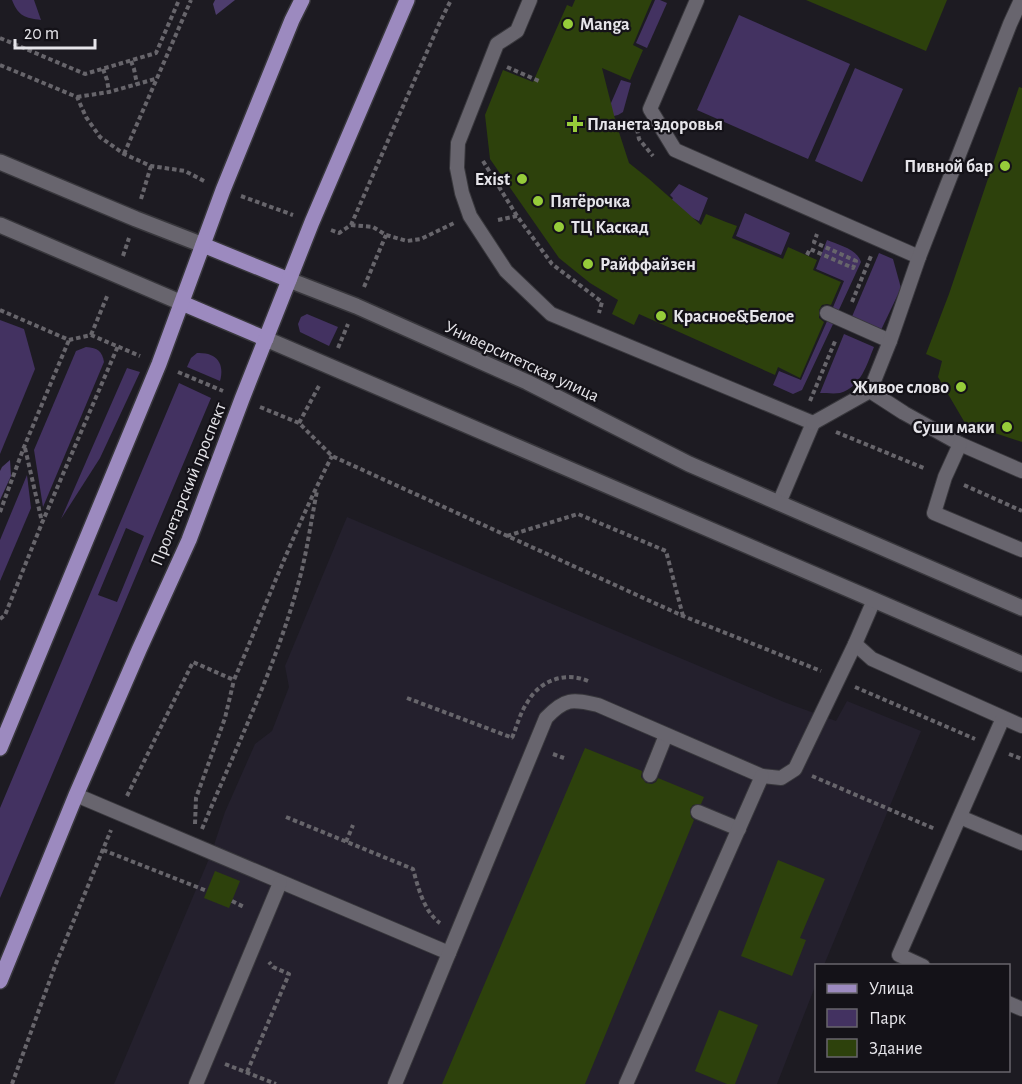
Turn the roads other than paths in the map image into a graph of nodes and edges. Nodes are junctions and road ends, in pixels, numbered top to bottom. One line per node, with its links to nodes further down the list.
1 (302, 0): 9 (main road)
2 (407, 0): 11 (main road, Пролетарский проспект)
3 (530, 0): 17 (lane)
4 (697, 0): 10 (lane)
5 (1021, 0): 6 (lane)
6 (1016, 26): 10 (lane)
7 (0, 162): 9 (main road, Университетская улица)
8 (0, 225): 12 (main road)
9 (203, 245): 11 (main road, Университетская улица); 12 (main road)
10 (919, 257): 15 (lane)
11 (289, 280): 14 (main road, Пролетарский проспект); 20 (main road, Университетская улица)
12 (182, 303): 14 (main road); 29 (main road)
13 (827, 314): 15 (lane)
14 (266, 339): 22 (main road); 32 (main road, Пролетарский проспект)
15 (890, 341): 16 (lane)
16 (870, 391): 17 (lane); 18 (lane)
17 (813, 423): 20 (lane)
18 (960, 444): 19 (lane); 21 (lane)
19 (1022, 471)
20 (778, 503): 23 (main road, Университетская улица)
21 (1022, 550)
22 (874, 600): 24 (lane); 25 (main road)
23 (1022, 608)
24 (855, 644): 26 (lane); 31 (lane)
25 (1022, 664)
26 (1003, 718): 27 (lane); 34 (lane)
27 (1022, 726)
28 (666, 735): 30 (lane); 31 (lane); 38 (lane)
29 (0, 748)
30 (650, 774)
31 (762, 776): 35 (lane)
32 (76, 795): 37 (lane); 40 (main road, Пролетарский проспект)
33 (698, 812): 35 (lane)
34 (960, 817): 36 (lane); 39 (lane)
35 (739, 829): 43 (lane)
36 (1022, 843)
37 (280, 883): 38 (lane); 41 (lane)
38 (449, 953): 42 (lane)
39 (919, 964)
40 (0, 981)
41 (196, 1084)
42 (396, 1084)
43 (626, 1084)

